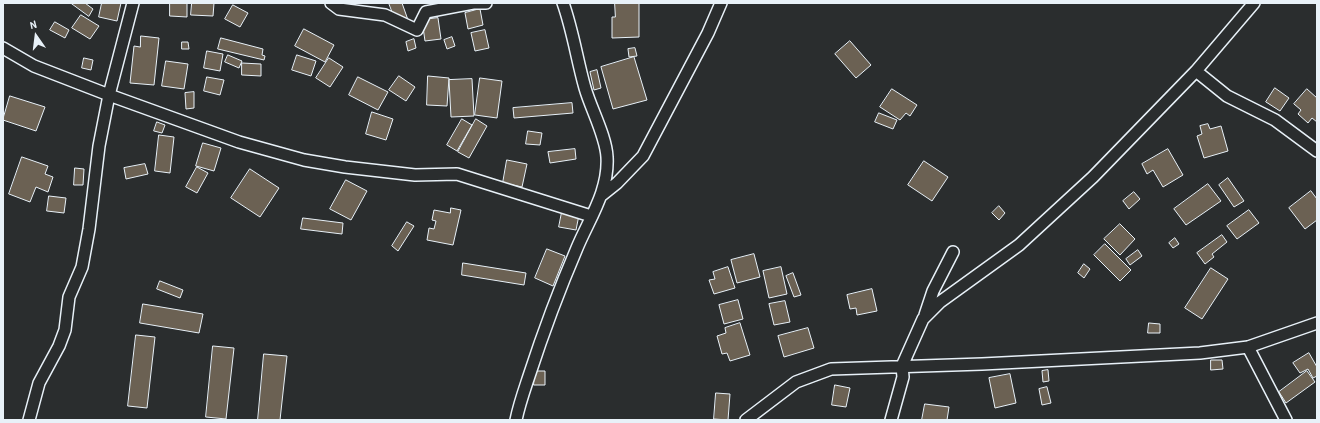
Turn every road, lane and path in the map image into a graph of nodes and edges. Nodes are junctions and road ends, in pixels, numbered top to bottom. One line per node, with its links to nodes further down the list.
1 (133, 3): 9 (street)
2 (331, 3): 3 (street)
3 (486, 3)
4 (563, 3): 11 (street)
5 (721, 3): 11 (street)
6 (1254, 3): 8 (street)
7 (3, 48): 9 (street)
8 (1196, 71): 10 (street); 14 (street)
9 (109, 95): 12 (street); 18 (street)
10 (1317, 151)
11 (602, 195): 12 (street)
12 (591, 216): 19 (street)
13 (953, 252): 14 (street)
14 (924, 318): 17 (street)
15 (1317, 323): 16 (street)
16 (1248, 347): 17 (street); 22 (street)
17 (902, 366): 20 (street); 21 (street)
18 (28, 420)
19 (516, 420)
20 (746, 420)
21 (891, 420)
22 (1286, 420)

